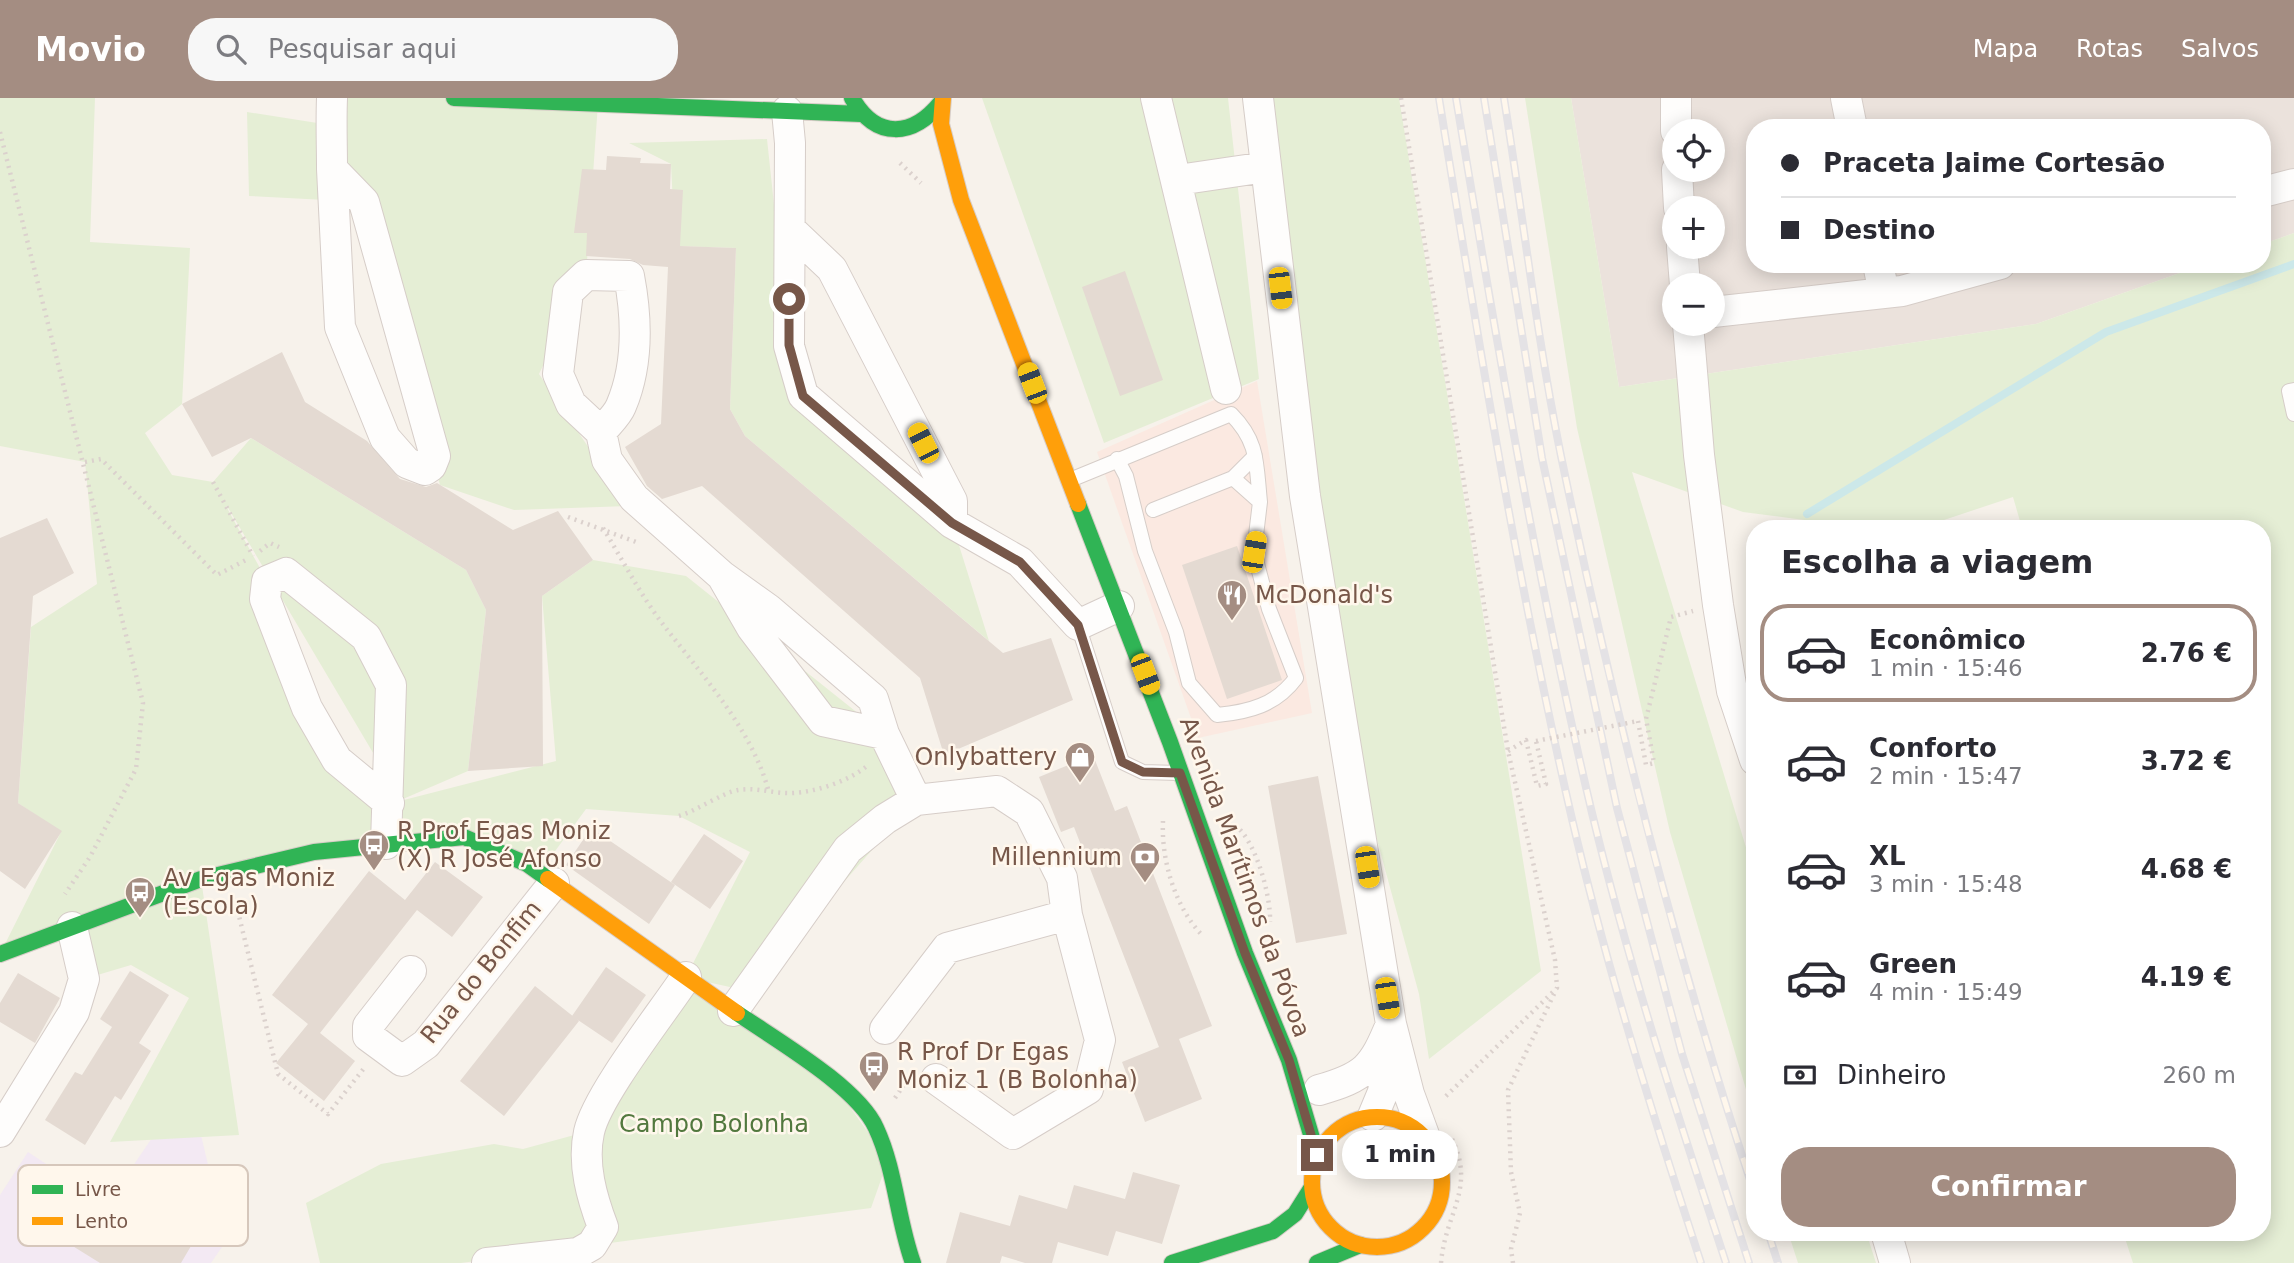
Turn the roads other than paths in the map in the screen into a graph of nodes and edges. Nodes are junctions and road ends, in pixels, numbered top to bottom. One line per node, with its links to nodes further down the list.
1 (332, 98): 15 (street)
2 (454, 98): 9 (street)
3 (852, 98): 11 (street)
4 (1156, 98): 17 (street)
5 (1258, 98): 14 (street)
6 (1676, 98): 12 (street)
7 (1846, 98): 13 (street)
8 (943, 100): 11 (street, Avenida Marítimos da Póvoa); 20 (street, Avenida Marítimos da Póvoa)
9 (598, 101): 10 (street)
10 (787, 111): 11 (street); 21 (street)
11 (861, 114)
12 (1676, 119)
13 (1850, 119)
14 (1266, 167): 17 (street); 54 (street)
15 (332, 169): 15 (street)
16 (935, 171): 20 (street, Avenida Marítimos da Póvoa)
17 (1178, 180): 27 (street)
18 (2294, 184): 19 (street)
19 (2271, 190)
20 (961, 200): 34 (street, Avenida Marítimos da Póvoa)
21 (790, 229): 37 (street); 37 (street)
22 (1880, 273): 24 (street)
23 (1967, 273): 24 (street)
24 (1884, 293): 25 (street)
25 (1725, 311)
26 (1689, 336): 41 (street)
27 (1226, 389)
28 (2294, 390): 29 (lane)
29 (2294, 414)
30 (601, 432): 30 (street); 38 (street)
31 (1255, 456): 32 (lane); 33 (lane); 35 (lane)
32 (1117, 459): 34 (lane); 35 (lane)
33 (1233, 478): 35 (lane); 36 (lane)
34 (1070, 480): 39 (street, Avenida Marítimos da Póvoa)
35 (1260, 502)
36 (1153, 510)
37 (952, 523): 40 (street)
38 (722, 576): 42 (street); 42 (street)
39 (1119, 606): 40 (street); 43 (street, Avenida Marítimos da Póvoa)
40 (1078, 625): 43 (lane)
41 (1746, 733)
42 (884, 734): 44 (street)
43 (1180, 773): 56 (street, Avenida Marítimos da Póvoa)
44 (916, 800): 48 (street); 53 (street)
45 (389, 803): 45 (street); 46 (street)
46 (387, 844): 47 (street); 49 (street)
47 (554, 883): 51 (street, Rua do Bonfim); 52 (street)
48 (1067, 915): 55 (street); 57 (street)
49 (72, 927): 50 (street); 59 (street)
50 (0, 954)
51 (411, 971)
52 (686, 977): 53 (street); 69 (street)
53 (733, 1010): 63 (street)
54 (1391, 1024): 58 (street); 58 (street); 60 (street)
55 (886, 1029)
56 (1289, 1060): 58 (street, Avenida Marítimos da Póvoa); 61 (street, Avenida Marítimos da Póvoa)
57 (936, 1079)
58 (1346, 1108): 60 (street); 61 (street)
59 (0, 1132)
60 (1435, 1132): 64 (street)
61 (1317, 1155): 62 (street)
62 (1312, 1187): 66 (street); 71 (street)
63 (899, 1226): 67 (street); 70 (street)
64 (1419, 1232): 66 (street); 68 (street)
65 (1889, 1241): 74 (street)
66 (1365, 1246): 72 (street); 73 (street)
67 (892, 1251)
68 (1424, 1253)
69 (487, 1263)
70 (913, 1263)
71 (1172, 1263)
72 (1317, 1263)
73 (1384, 1263)
74 (1895, 1263)

